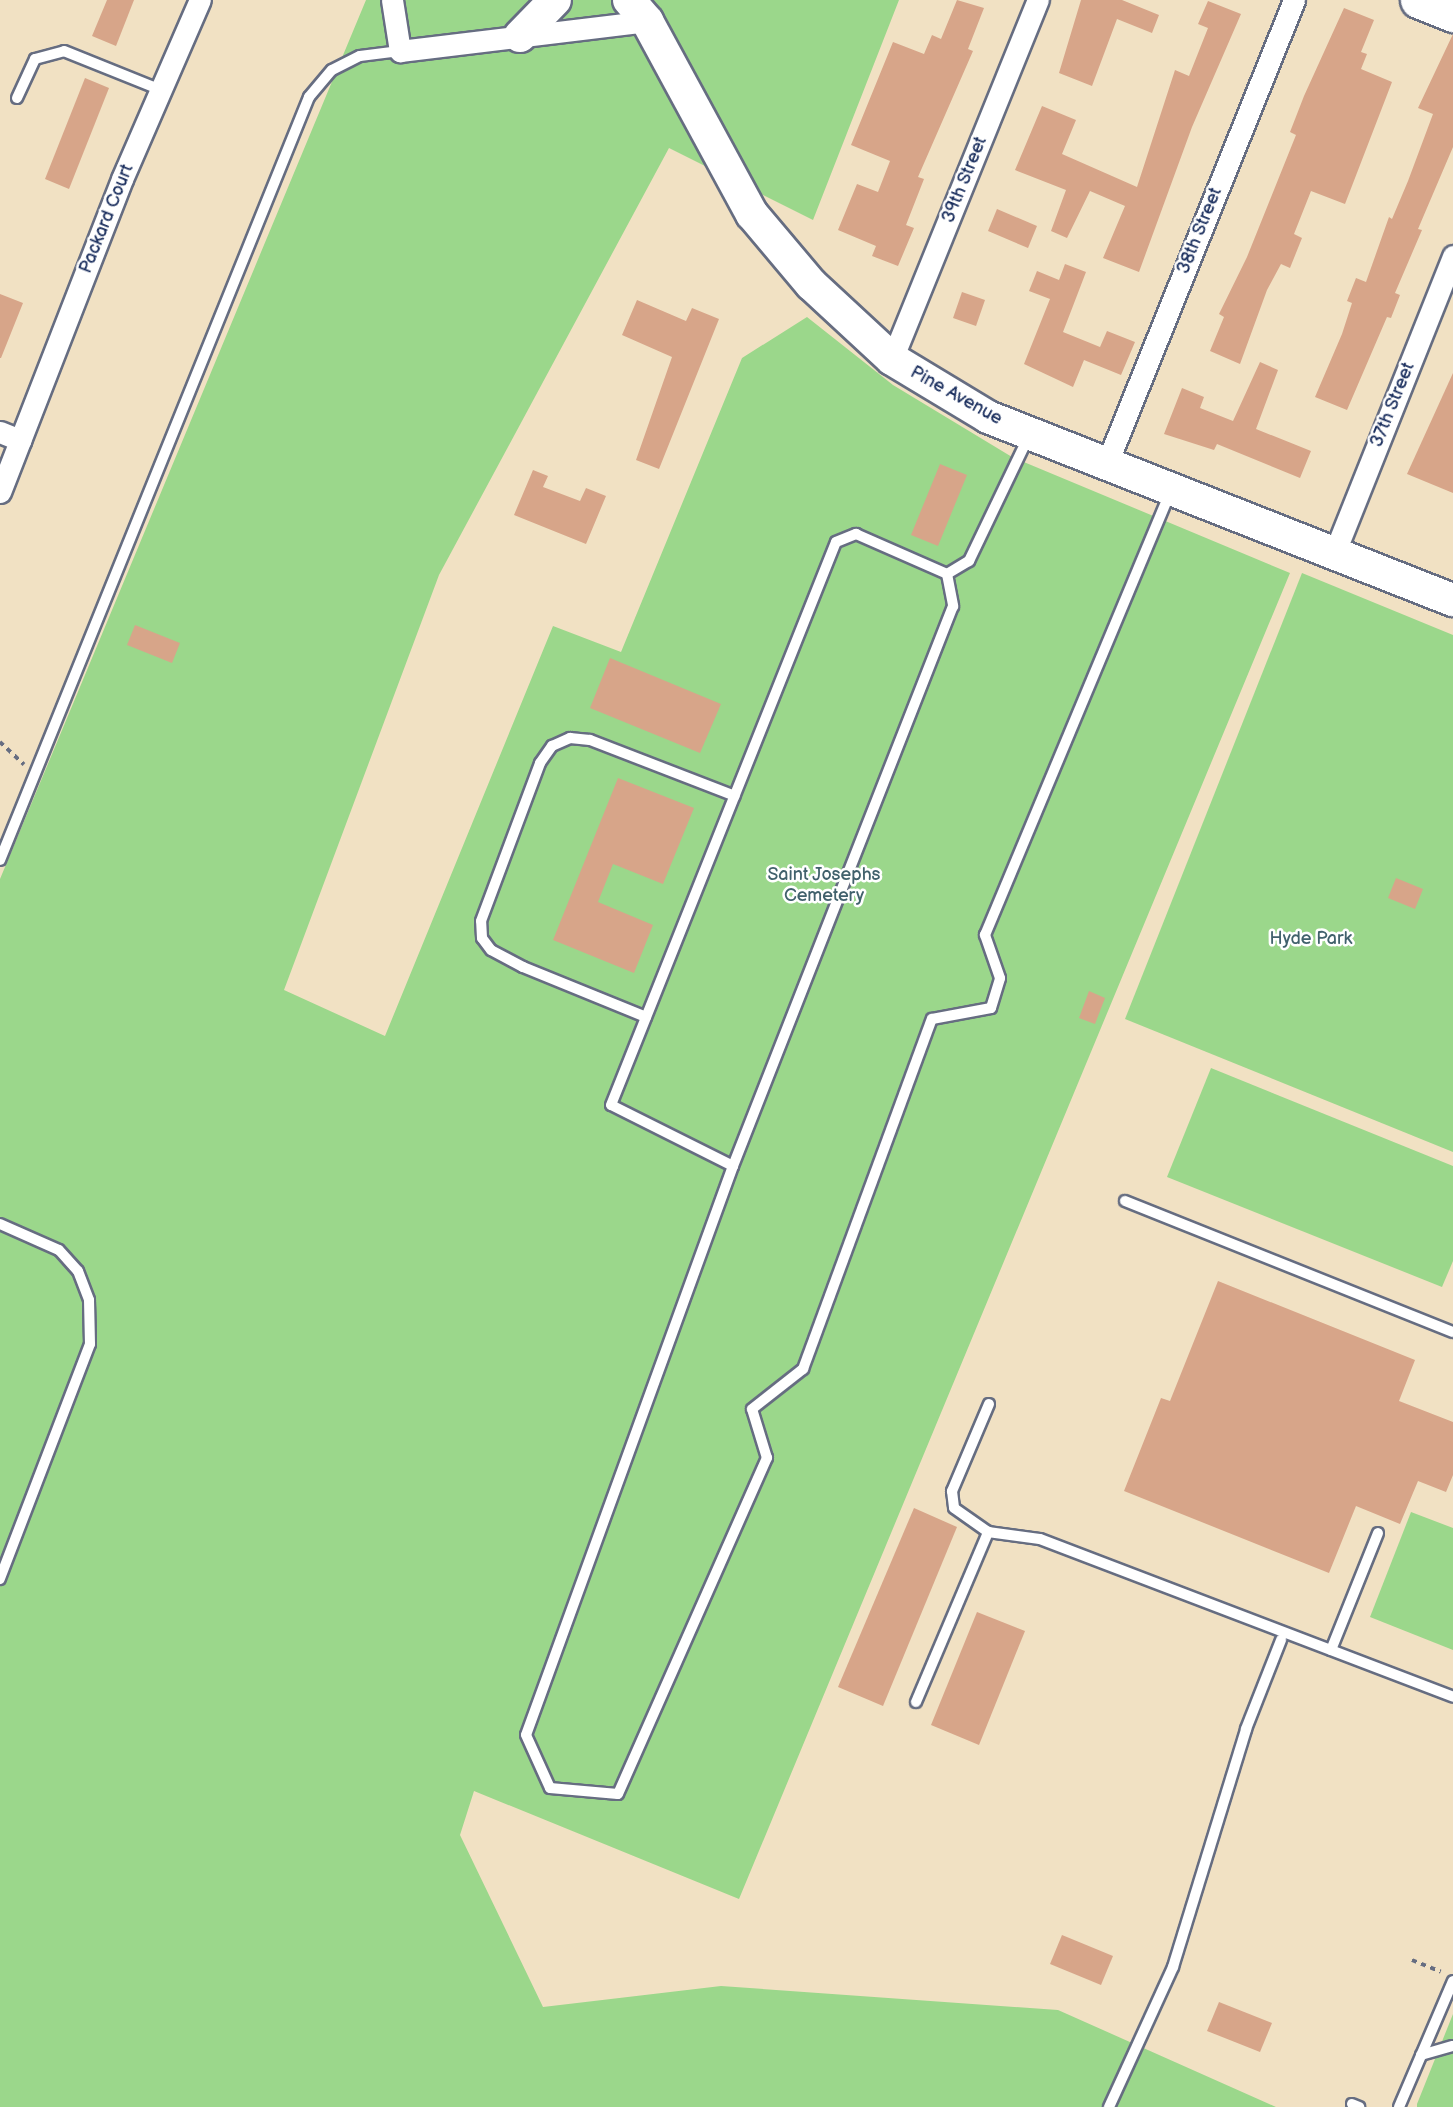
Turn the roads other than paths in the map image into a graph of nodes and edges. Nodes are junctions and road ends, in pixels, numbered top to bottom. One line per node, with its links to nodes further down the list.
1 (200, 0): 11 (street, Packard Court)
2 (392, 0): 10 (street)
3 (555, 0): 9 (main road)
4 (1038, 0): 14 (street, 39th Street)
5 (1294, 0): 18 (street, 38th Street)
6 (1418, 0): 8 (main road)
7 (640, 7): 9 (street); 14 (main road, Pine Avenue)
8 (1453, 14)
9 (520, 36): 10 (street)
10 (400, 51): 25 (lane)
11 (161, 89): 12 (lane); 17 (street, Packard Court)
12 (17, 98)
13 (1453, 256): 21 (street, 37th Street)
14 (892, 359): 16 (main road, Pine Avenue)
15 (0, 432): 17 (street)
16 (1030, 433): 18 (main road, Pine Avenue); 22 (lane)
17 (20, 440): 20 (street, Packard Court)
18 (1107, 463): 19 (main road, Pine Avenue)
19 (1172, 489): 21 (main road, Pine Avenue); 27 (lane)
20 (0, 492)
21 (1334, 554): 23 (main road, Pine Avenue)
22 (947, 574): 24 (lane); 27 (lane)
23 (1453, 600)
24 (734, 796): 26 (lane); 26 (lane)
25 (0, 860)
26 (646, 1017): 27 (lane)
27 (733, 1166)
28 (1125, 1201): 30 (lane)
29 (0, 1224): 34 (lane)
30 (1453, 1332)
31 (989, 1404): 32 (lane)
32 (988, 1532): 36 (lane); 38 (lane)
33 (1378, 1533): 36 (lane)
34 (0, 1579)
35 (1281, 1640): 42 (lane)
36 (1331, 1650): 37 (lane)
37 (1453, 1697)
38 (916, 1703)
39 (1449, 1977): 41 (lane)
40 (1453, 2046): 41 (lane)
41 (1421, 2055): 43 (lane)
42 (1109, 2107)
43 (1399, 2107)

